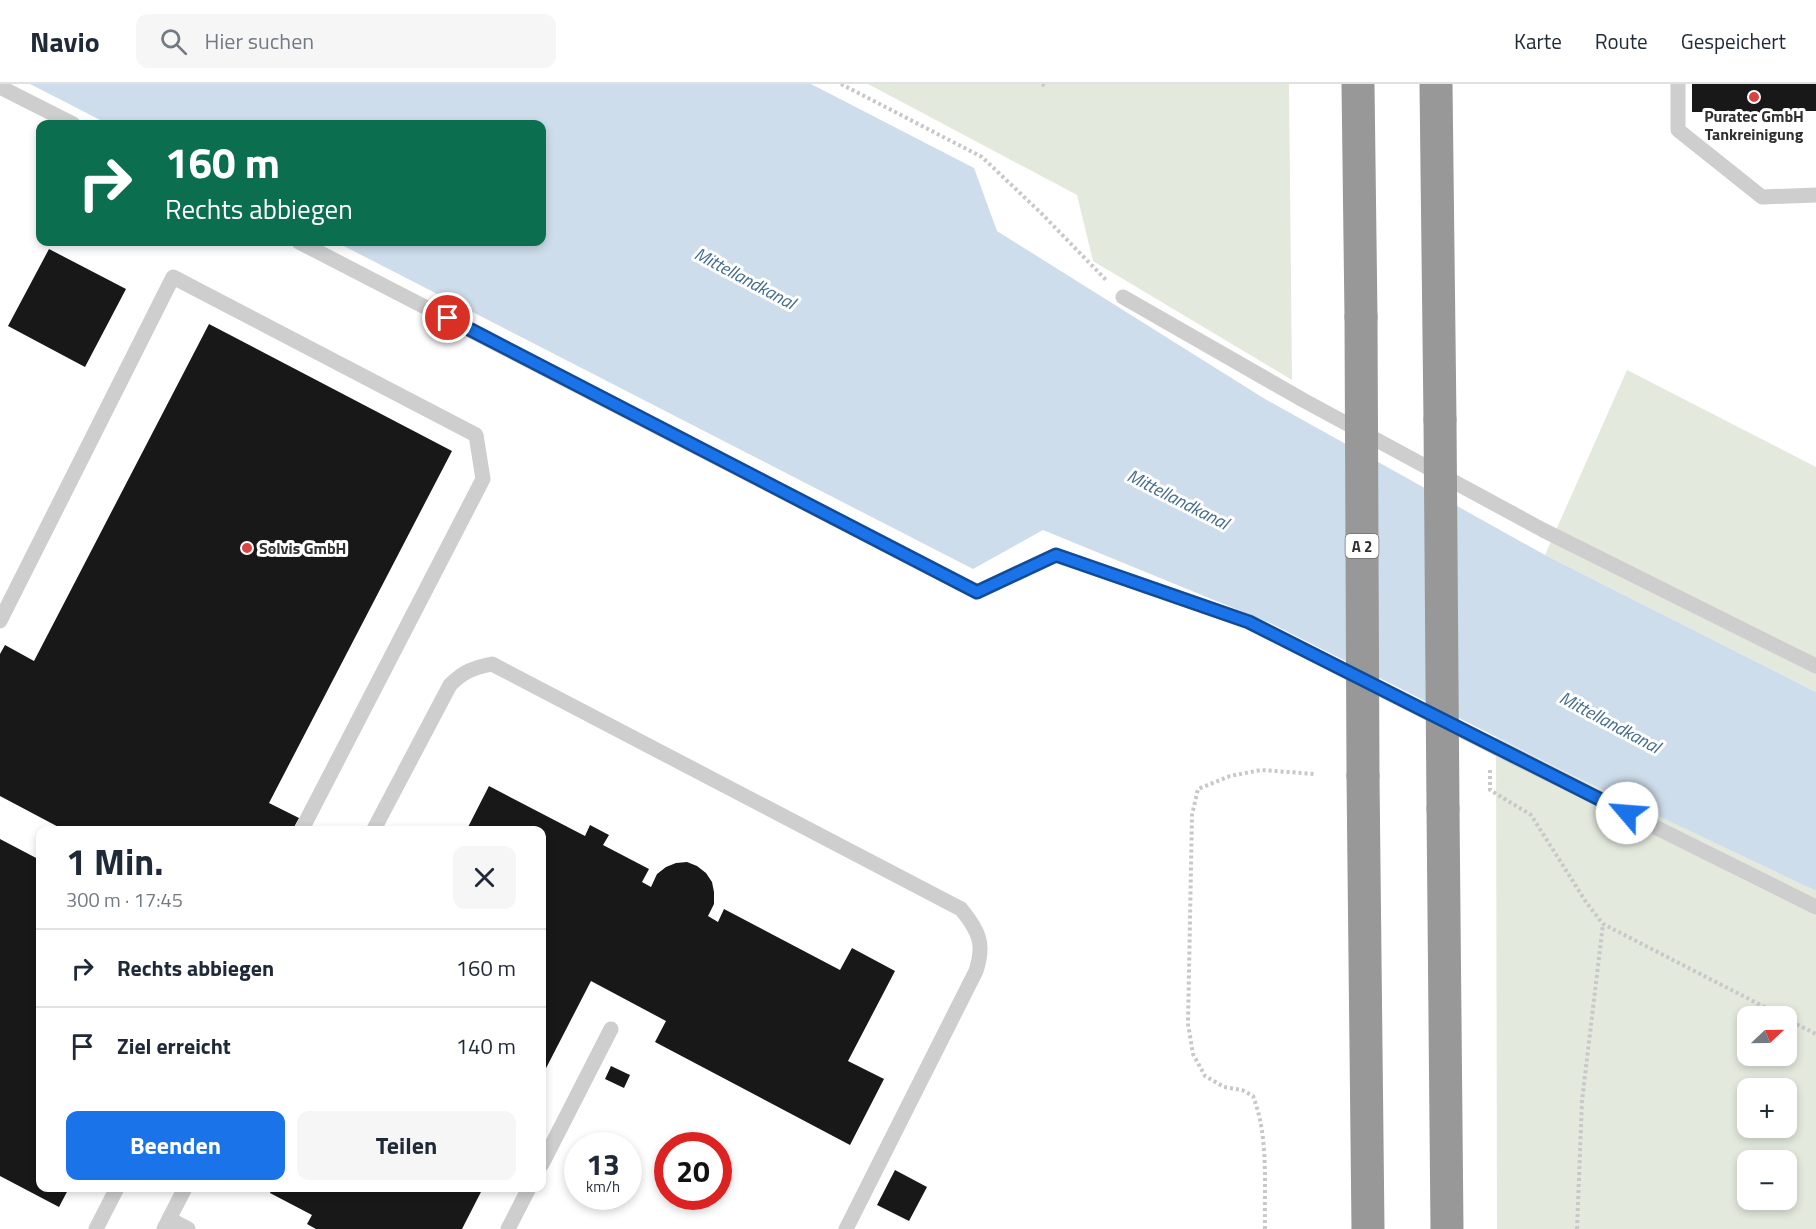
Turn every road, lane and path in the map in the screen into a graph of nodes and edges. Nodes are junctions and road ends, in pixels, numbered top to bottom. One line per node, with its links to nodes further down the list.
1 (841, 84): 9 (path)
2 (1358, 84): 32 (highway, A 2, bridge)
3 (1436, 84): 33 (highway, bridge)
4 (1677, 84): 7 (lane)
5 (0, 87): 6 (lane)
6 (65, 120)
7 (1816, 195)
8 (307, 246): 16 (lane)
9 (1123, 297): 11 (lane)
10 (0, 621): 14 (lane)
11 (1816, 666)
12 (1316, 774): 31 (path)
13 (1490, 790): 17 (path)
14 (305, 826)
15 (376, 826): 30 (lane)
16 (1816, 907)
17 (1603, 924): 18 (path); 34 (path)
18 (1762, 1006)
19 (1797, 1024): 21 (path)
20 (611, 1029): 22 (lane)
21 (1816, 1034)
22 (546, 1156)
23 (115, 1192): 27 (lane)
24 (183, 1192): 26 (lane)
25 (527, 1192): 29 (lane)
26 (166, 1224): 28 (lane)
27 (96, 1229)
28 (188, 1229)
29 (508, 1229)
30 (846, 1229)
31 (1265, 1229)
32 (1368, 1229)
33 (1447, 1229)
34 (1577, 1229)

